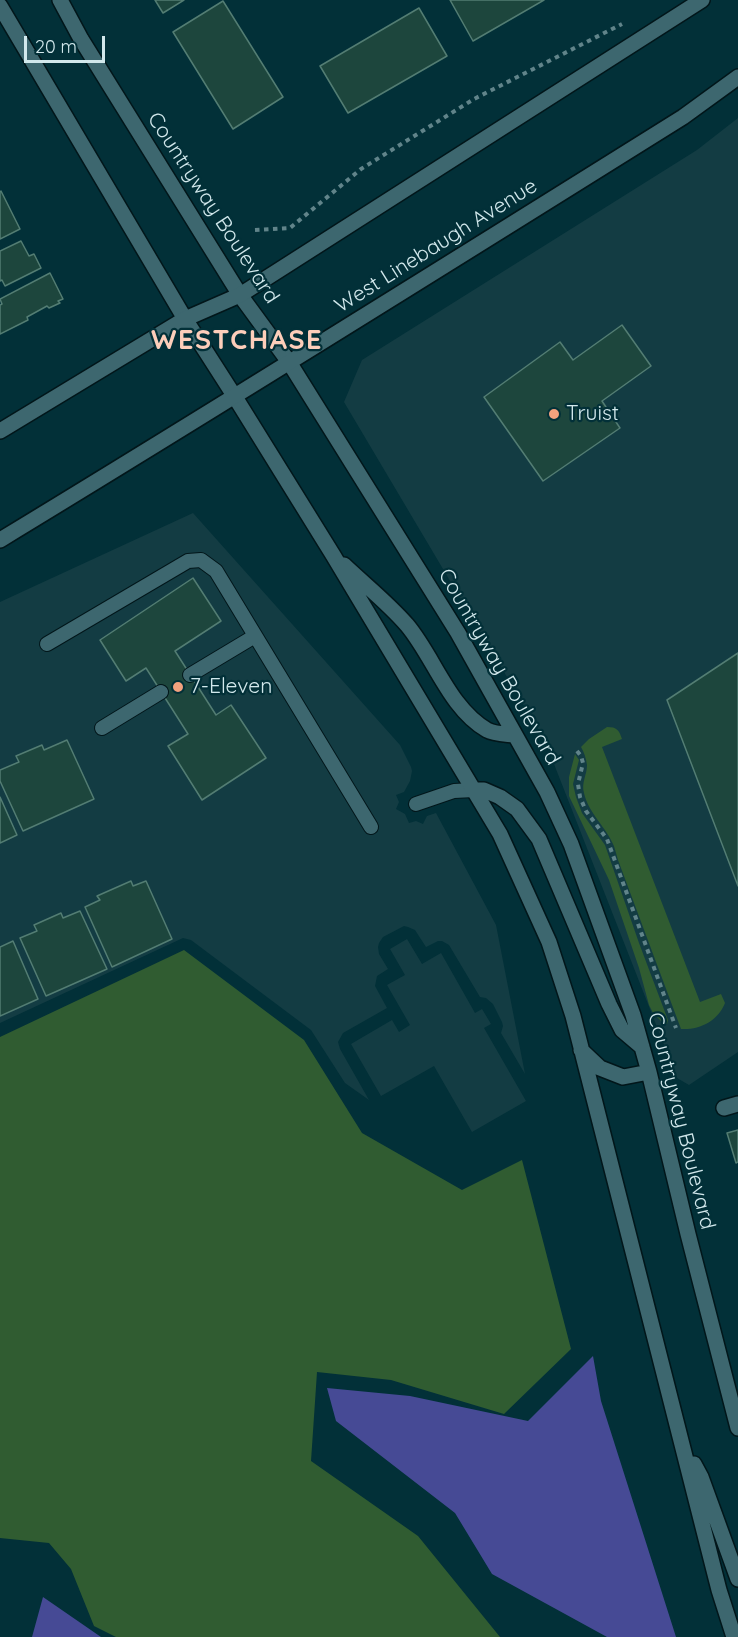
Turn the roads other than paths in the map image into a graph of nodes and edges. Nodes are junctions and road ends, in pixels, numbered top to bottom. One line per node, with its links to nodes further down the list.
1 (60, 0): 5 (street, Countryway Boulevard)
2 (702, 0): 5 (street)
3 (0, 6): 6 (street)
4 (738, 76): 7 (street, West Linebaugh Avenue)
5 (240, 295): 6 (street); 7 (street, Countryway Boulevard)
6 (184, 319): 8 (street); 9 (street)
7 (290, 362): 8 (street, West Linebaugh Avenue); 17 (street, Countryway Boulevard)
8 (235, 397): 10 (street, West Linebaugh Avenue); 11 (street)
9 (0, 431)
10 (0, 540)
11 (333, 555): 17 (street); 18 (street)
12 (255, 636): 13 (lane); 14 (lane); 20 (lane)
13 (48, 644)
14 (190, 675)
15 (161, 692): 16 (lane)
16 (102, 728)
17 (514, 735): 21 (street, Countryway Boulevard)
18 (474, 790): 19 (lane); 21 (street); 22 (street)
19 (416, 804)
20 (371, 827)
21 (642, 1047): 23 (street, Countryway Boulevard)
22 (581, 1050): 23 (street); 25 (street)
23 (649, 1072): 24 (street, Countryway Boulevard)
24 (738, 1428)
25 (682, 1443): 26 (street); 27 (street)
26 (738, 1580)
27 (734, 1637)

